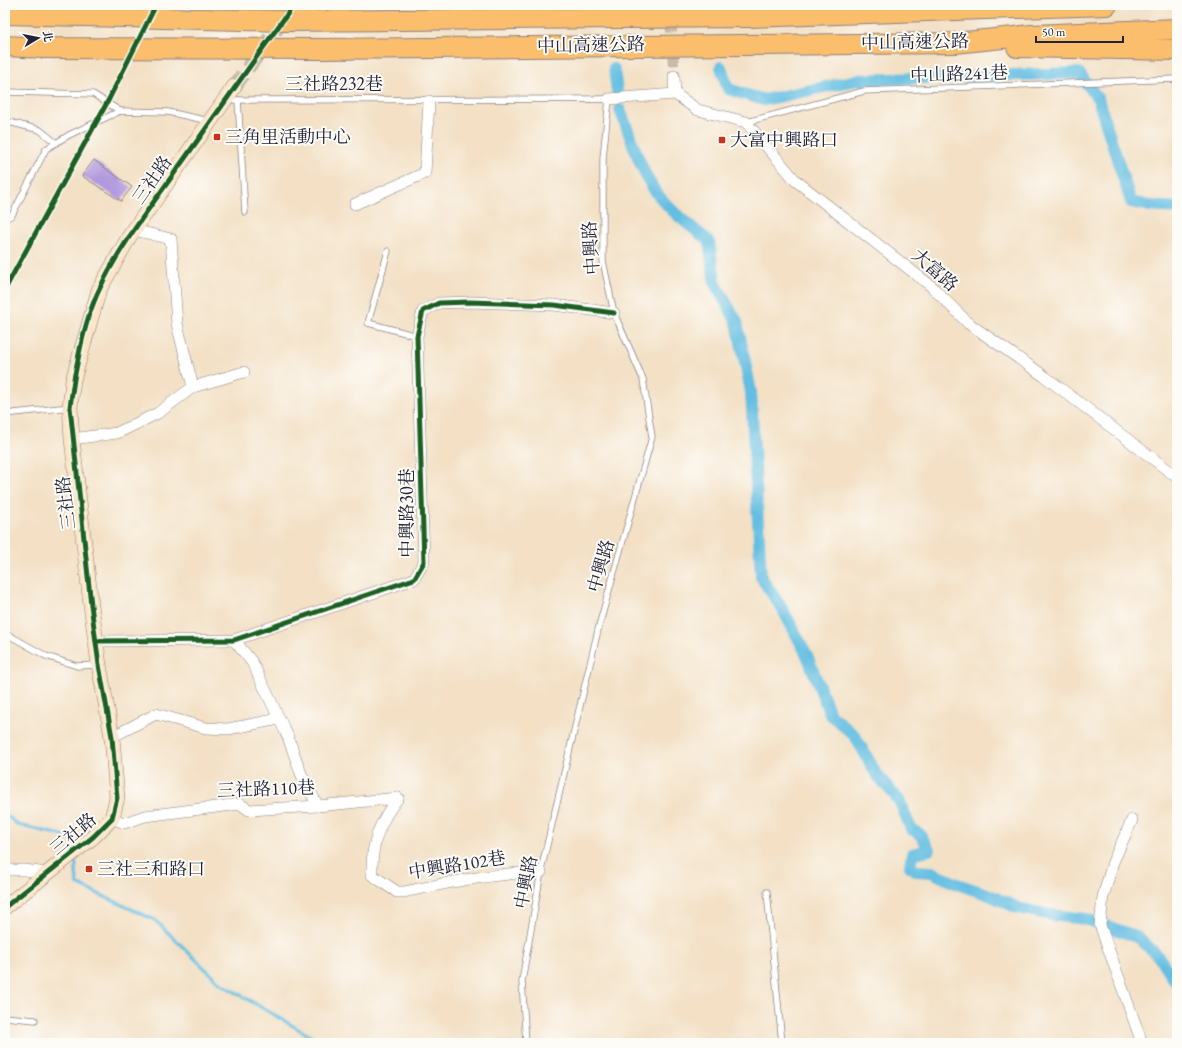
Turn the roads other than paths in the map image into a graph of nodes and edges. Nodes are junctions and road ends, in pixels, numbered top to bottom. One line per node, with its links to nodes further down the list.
1 (1107, 5): 2 (highway, 中山高速公路)
2 (5, 14)
3 (1177, 29): 4 (highway, 中山高速公路)
4 (955, 43): 5 (highway, 中山高速公路); 6 (highway)
5 (5, 46)
6 (1177, 50)
7 (674, 76): 10 (street)
8 (1177, 79): 17 (lane, 中山路241巷)
9 (5, 92): 14 (lane)
10 (675, 94): 12 (street); 17 (street)
11 (232, 96): 13 (lane, 三社路232巷); 16 (street, 三社路); 20 (lane)
12 (609, 99): 13 (lane, 三社路232巷); 24 (lane, 中興路)
13 (429, 101): 19 (street)
14 (120, 111): 16 (lane); 18 (lane)
15 (5, 122): 18 (lane)
16 (211, 122): 22 (street, 三社路)
17 (746, 122): 31 (street, 大富路)
18 (56, 143): 21 (lane)
19 (355, 204)
20 (245, 212)
21 (5, 219)
22 (134, 230): 27 (street); 28 (street, 三社路)
23 (388, 251): 25 (lane)
24 (614, 313): 25 (street, 中興路30巷); 43 (lane, 中興路)
25 (417, 336): 33 (street, 中興路30巷)
26 (244, 372): 27 (street)
27 (193, 387): 30 (street)
28 (70, 407): 29 (lane); 30 (street, 三社路)
29 (5, 414)
30 (72, 438): 34 (street, 三社路)
31 (1177, 477)
32 (5, 633): 35 (lane)
33 (234, 640): 34 (street, 中興路30巷); 36 (street)
34 (96, 641): 35 (street, 三社路)
35 (99, 665): 37 (street, 三社路)
36 (279, 718): 37 (street); 39 (street)
37 (112, 737): 40 (street, 三社路)
38 (398, 798): 39 (street, 三社路110巷); 43 (street, 中興路102巷)
39 (318, 806): 40 (street, 三社路110巷)
40 (112, 818): 44 (street, 三社路)
41 (1132, 820): 51 (street)
42 (5, 870): 44 (street)
43 (541, 872): 49 (lane, 中興路)
44 (47, 873): 46 (street, 三社路)
45 (767, 892): 50 (lane)
46 (5, 907)
47 (5, 1017): 48 (lane)
48 (35, 1020)
49 (526, 1043)
50 (782, 1043)
51 (1142, 1043)

